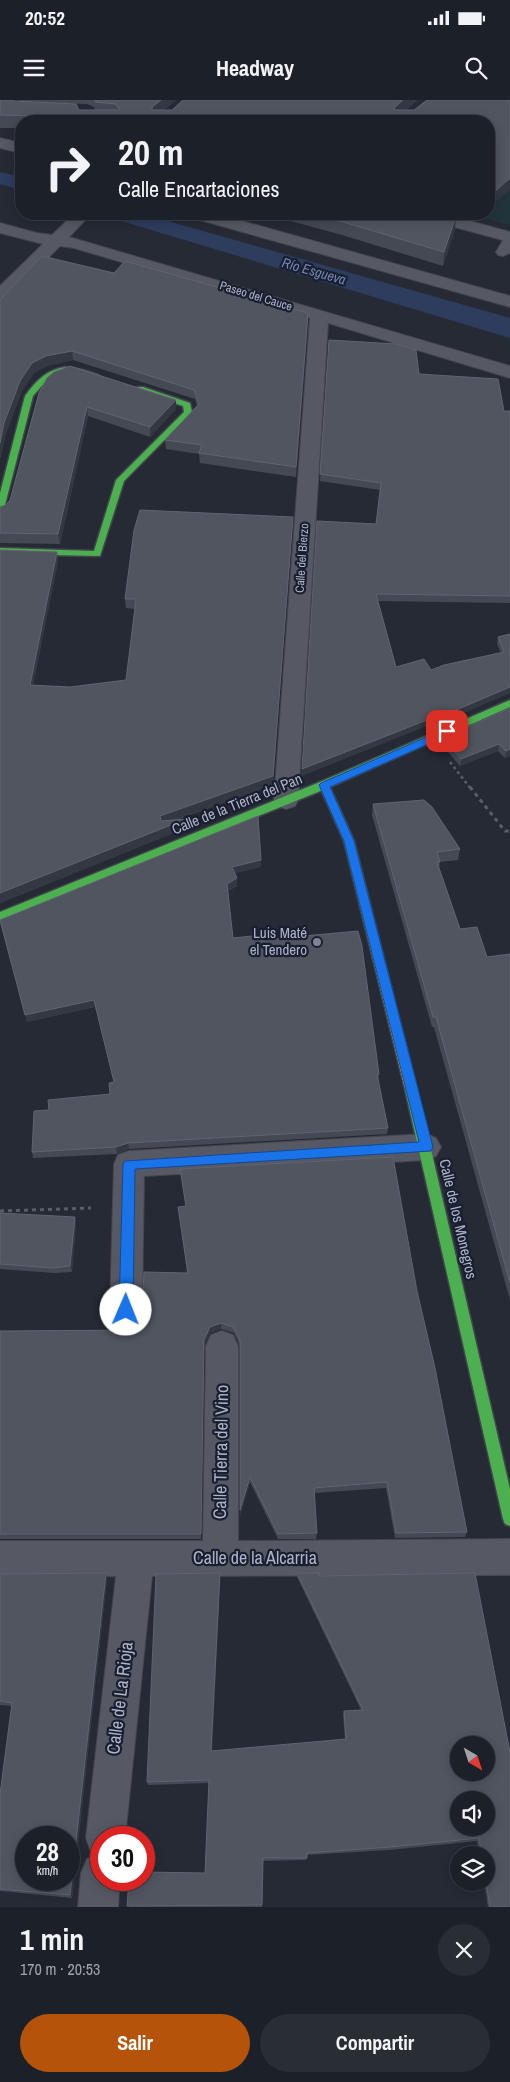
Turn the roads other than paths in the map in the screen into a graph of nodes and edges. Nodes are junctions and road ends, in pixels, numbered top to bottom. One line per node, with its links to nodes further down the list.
1 (0, 143): 2 (street)
2 (15, 147)
3 (77, 220): 7 (street)
4 (220, 220): 10 (street)
5 (444, 220): 8 (street)
6 (0, 228): 7 (street, Paseo del Cauce)
7 (55, 240): 9 (street); 11 (street, Paseo del Cauce)
8 (508, 243)
9 (0, 296)
10 (510, 302)
11 (319, 315): 12 (street, Paseo del Cauce); 19 (street, Calle del Bierzo)
12 (510, 372)
13 (108, 379): 15 (street)
14 (125, 385): 16 (street)
15 (0, 509)
16 (0, 551)
17 (510, 703): 18 (street, Calle de la Tierra del Pan)
18 (324, 785): 19 (street, Calle de la Tierra del Pan); 21 (street, Calle de los Monegros)
19 (286, 800): 20 (street, Calle de la Tierra del Pan)
20 (0, 916)
21 (426, 1147): 22 (street); 24 (street, Calle de los Monegros)
22 (126, 1310)
23 (222, 1346): 27 (street, Calle Tierra del Vino)
24 (510, 1519)
25 (510, 1557): 27 (street, Calle de la Alcarria)
26 (136, 1558): 27 (street, Calle de la Alcarria); 28 (street, Calle de la Alcarria); 29 (street, Calle de La Rioja)
27 (220, 1558)
28 (0, 1559)
29 (106, 1826)
30 (99, 1891): 31 (street)
31 (98, 1907)

